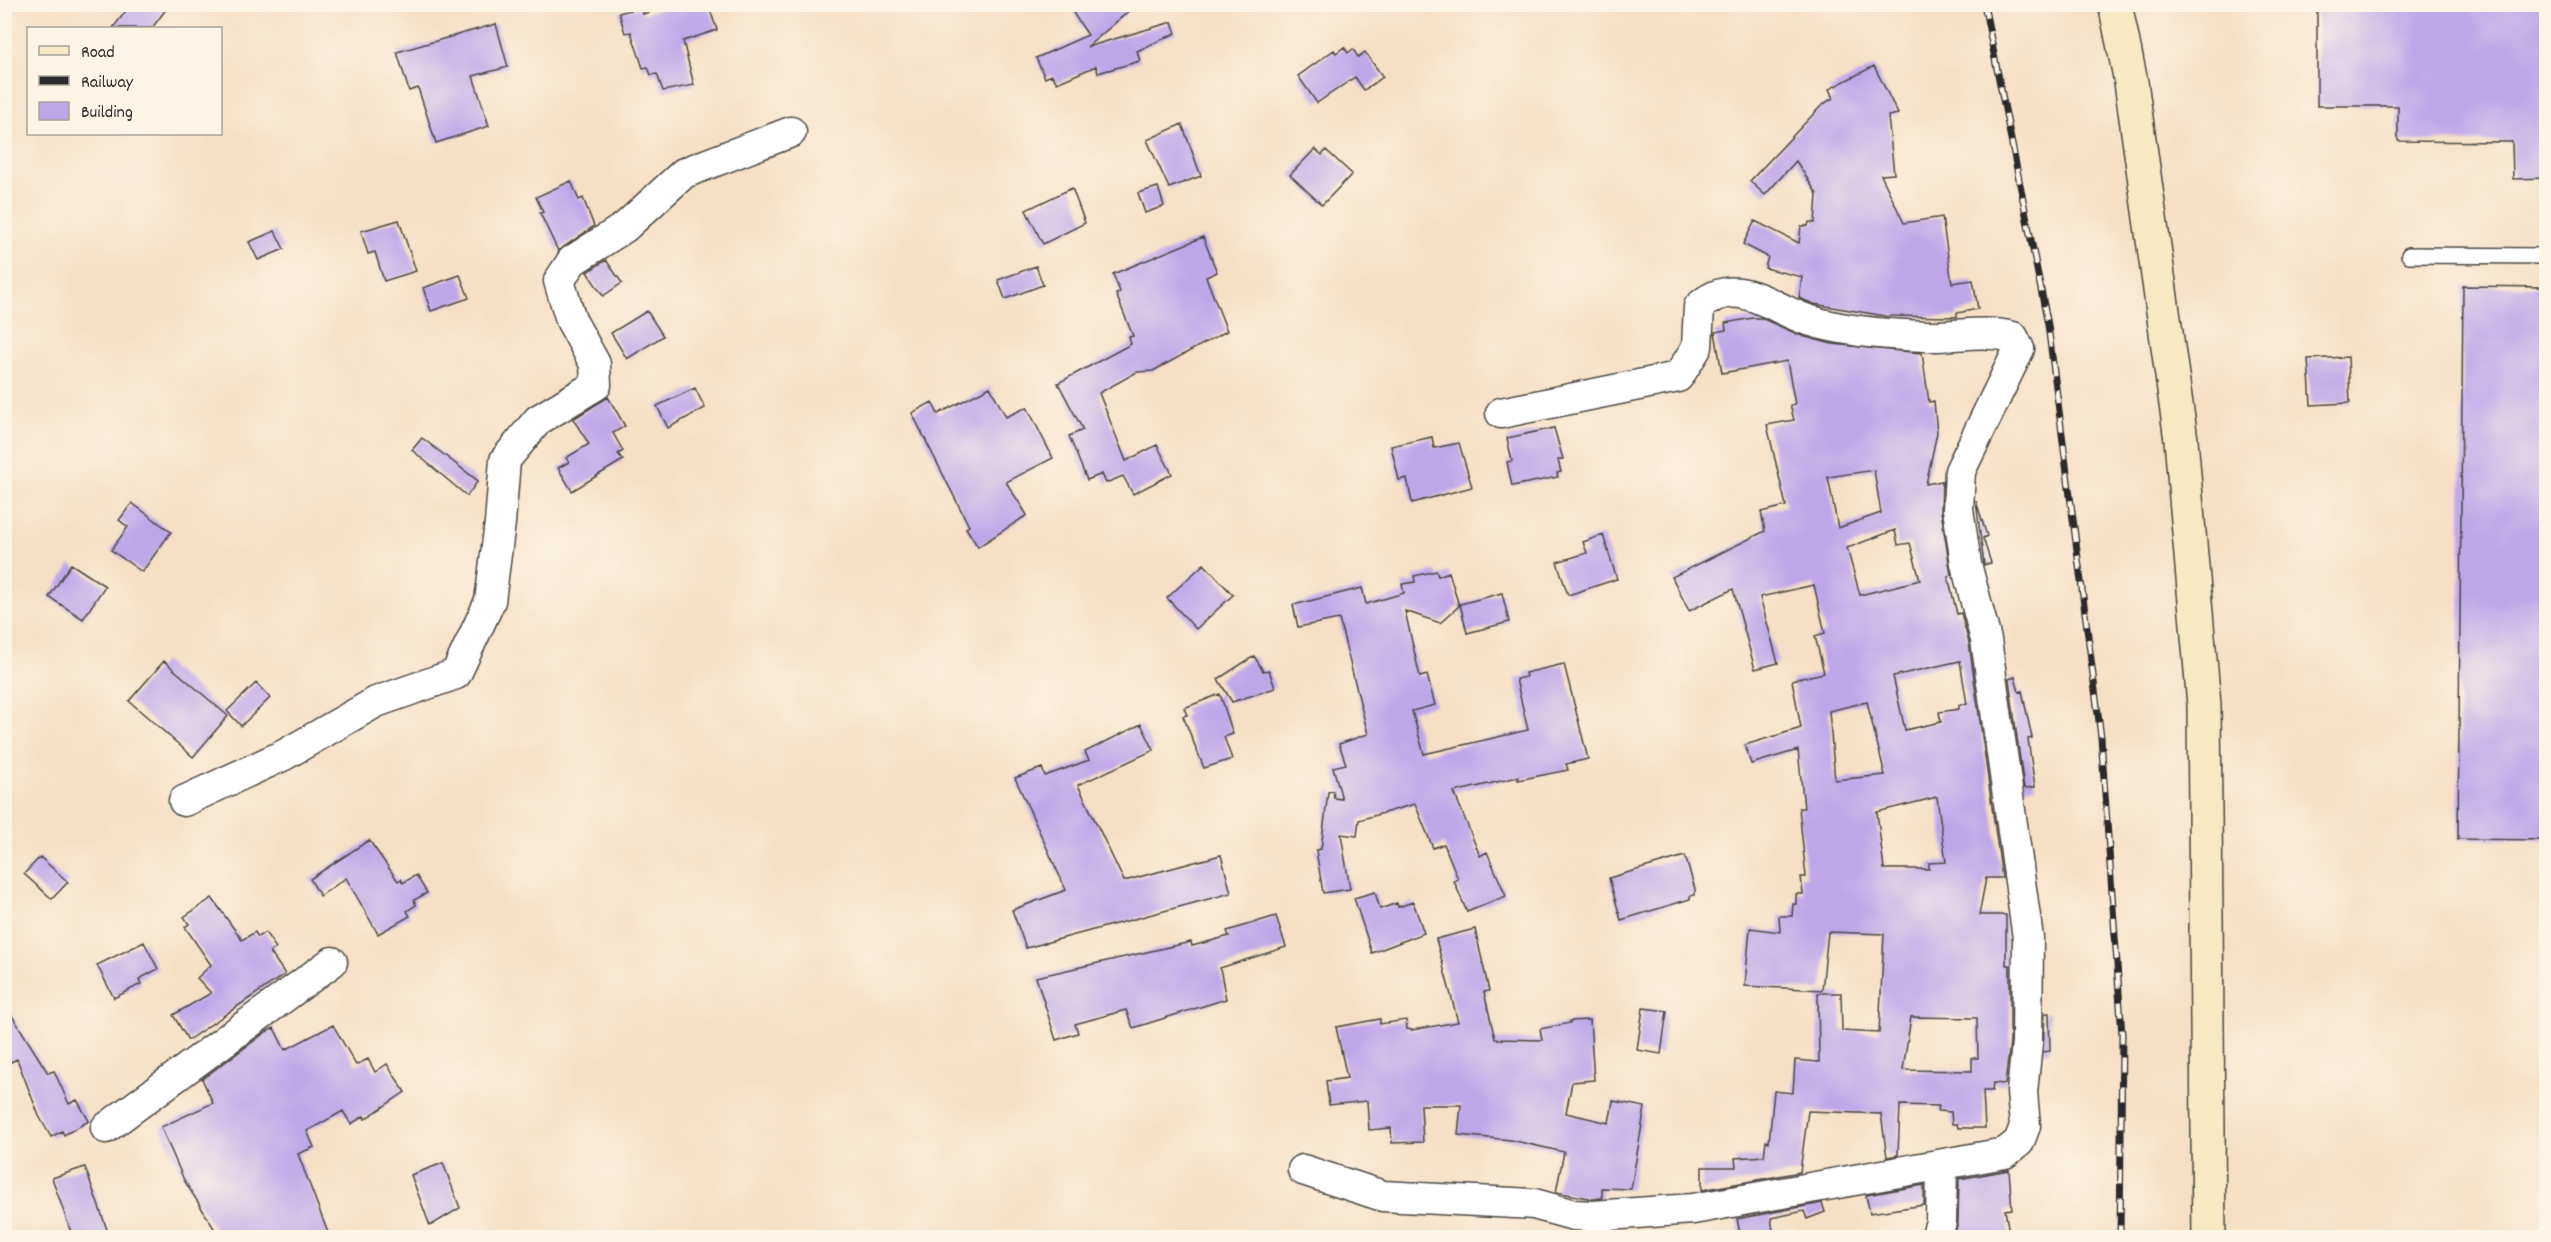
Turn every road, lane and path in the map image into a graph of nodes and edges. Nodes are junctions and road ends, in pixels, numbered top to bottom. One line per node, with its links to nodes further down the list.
1 (2115, 4): 12 (main road)
2 (791, 132): 6 (street)
3 (2409, 255): 4 (lane)
4 (2547, 256)
5 (1501, 413): 9 (street)
6 (184, 801)
7 (332, 962): 8 (street)
8 (106, 1128)
9 (1942, 1165): 10 (street); 11 (street)
10 (1303, 1170)
11 (1936, 1238)
12 (2209, 1238)

